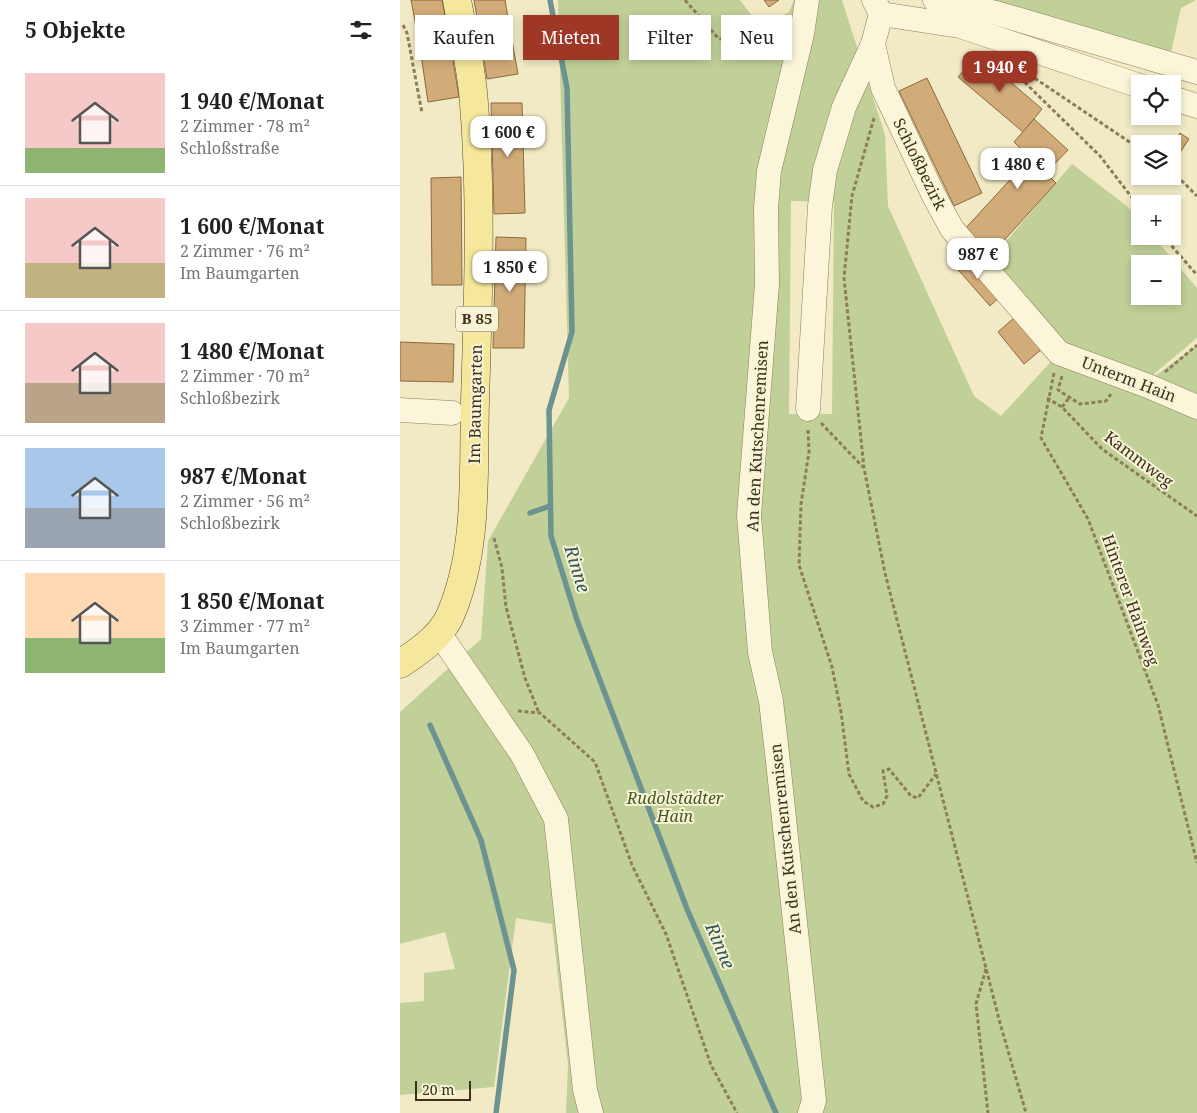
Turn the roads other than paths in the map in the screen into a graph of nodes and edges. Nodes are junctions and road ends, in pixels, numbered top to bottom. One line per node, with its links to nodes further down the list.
1 (457, 0): 15 (main road, Im Baumgarten / B 85)
2 (807, 0): 18 (street, An den Kutschenremisen)
3 (935, 0): 6 (street)
4 (878, 7): 5 (street, Schloßbezirk); 7 (street)
5 (873, 44): 10 (street, Schloßbezirk); 12 (street)
6 (1197, 72)
7 (1131, 83)
8 (1181, 101): 9 (street)
9 (1197, 106)
10 (1060, 353): 11 (street, Unterm Hain)
11 (1197, 407)
12 (808, 409)
13 (400, 410): 14 (street)
14 (452, 413)
15 (439, 633): 16 (main road, Im Baumgarten / B 85); 17 (street)
16 (400, 664)
17 (591, 1113)
18 (810, 1113)

